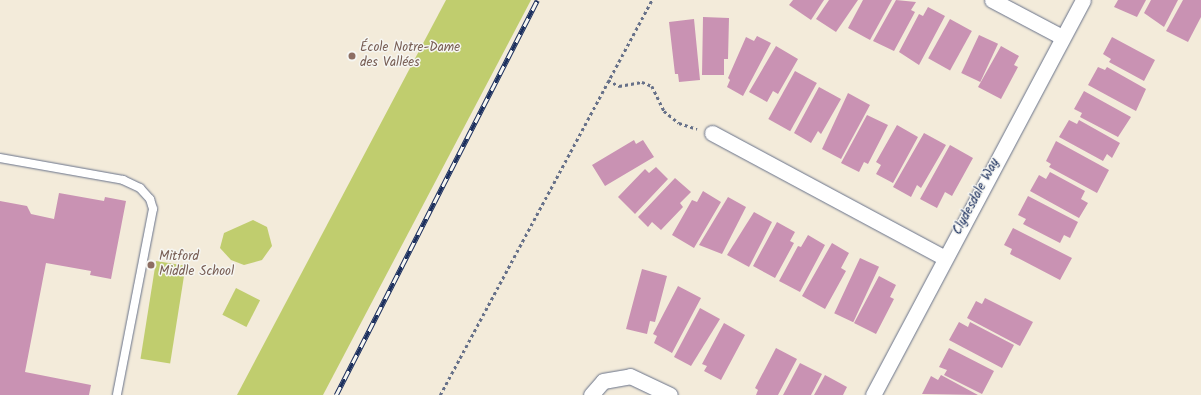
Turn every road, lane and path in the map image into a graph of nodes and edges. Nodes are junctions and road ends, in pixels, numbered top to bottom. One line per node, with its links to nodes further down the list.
1 (652, 0): 5 (path)
2 (992, 0): 4 (street)
3 (1083, 0): 4 (street, Clydesdale Way)
4 (1062, 36): 8 (street, Clydesdale Way)
5 (608, 80): 6 (path); 10 (path)
6 (712, 133): 8 (street)
7 (0, 158): 9 (lane)
8 (945, 258): 13 (street, Clydesdale Way)
9 (116, 395)
10 (440, 395)
11 (591, 395): 12 (street)
12 (670, 395)
13 (872, 395)

